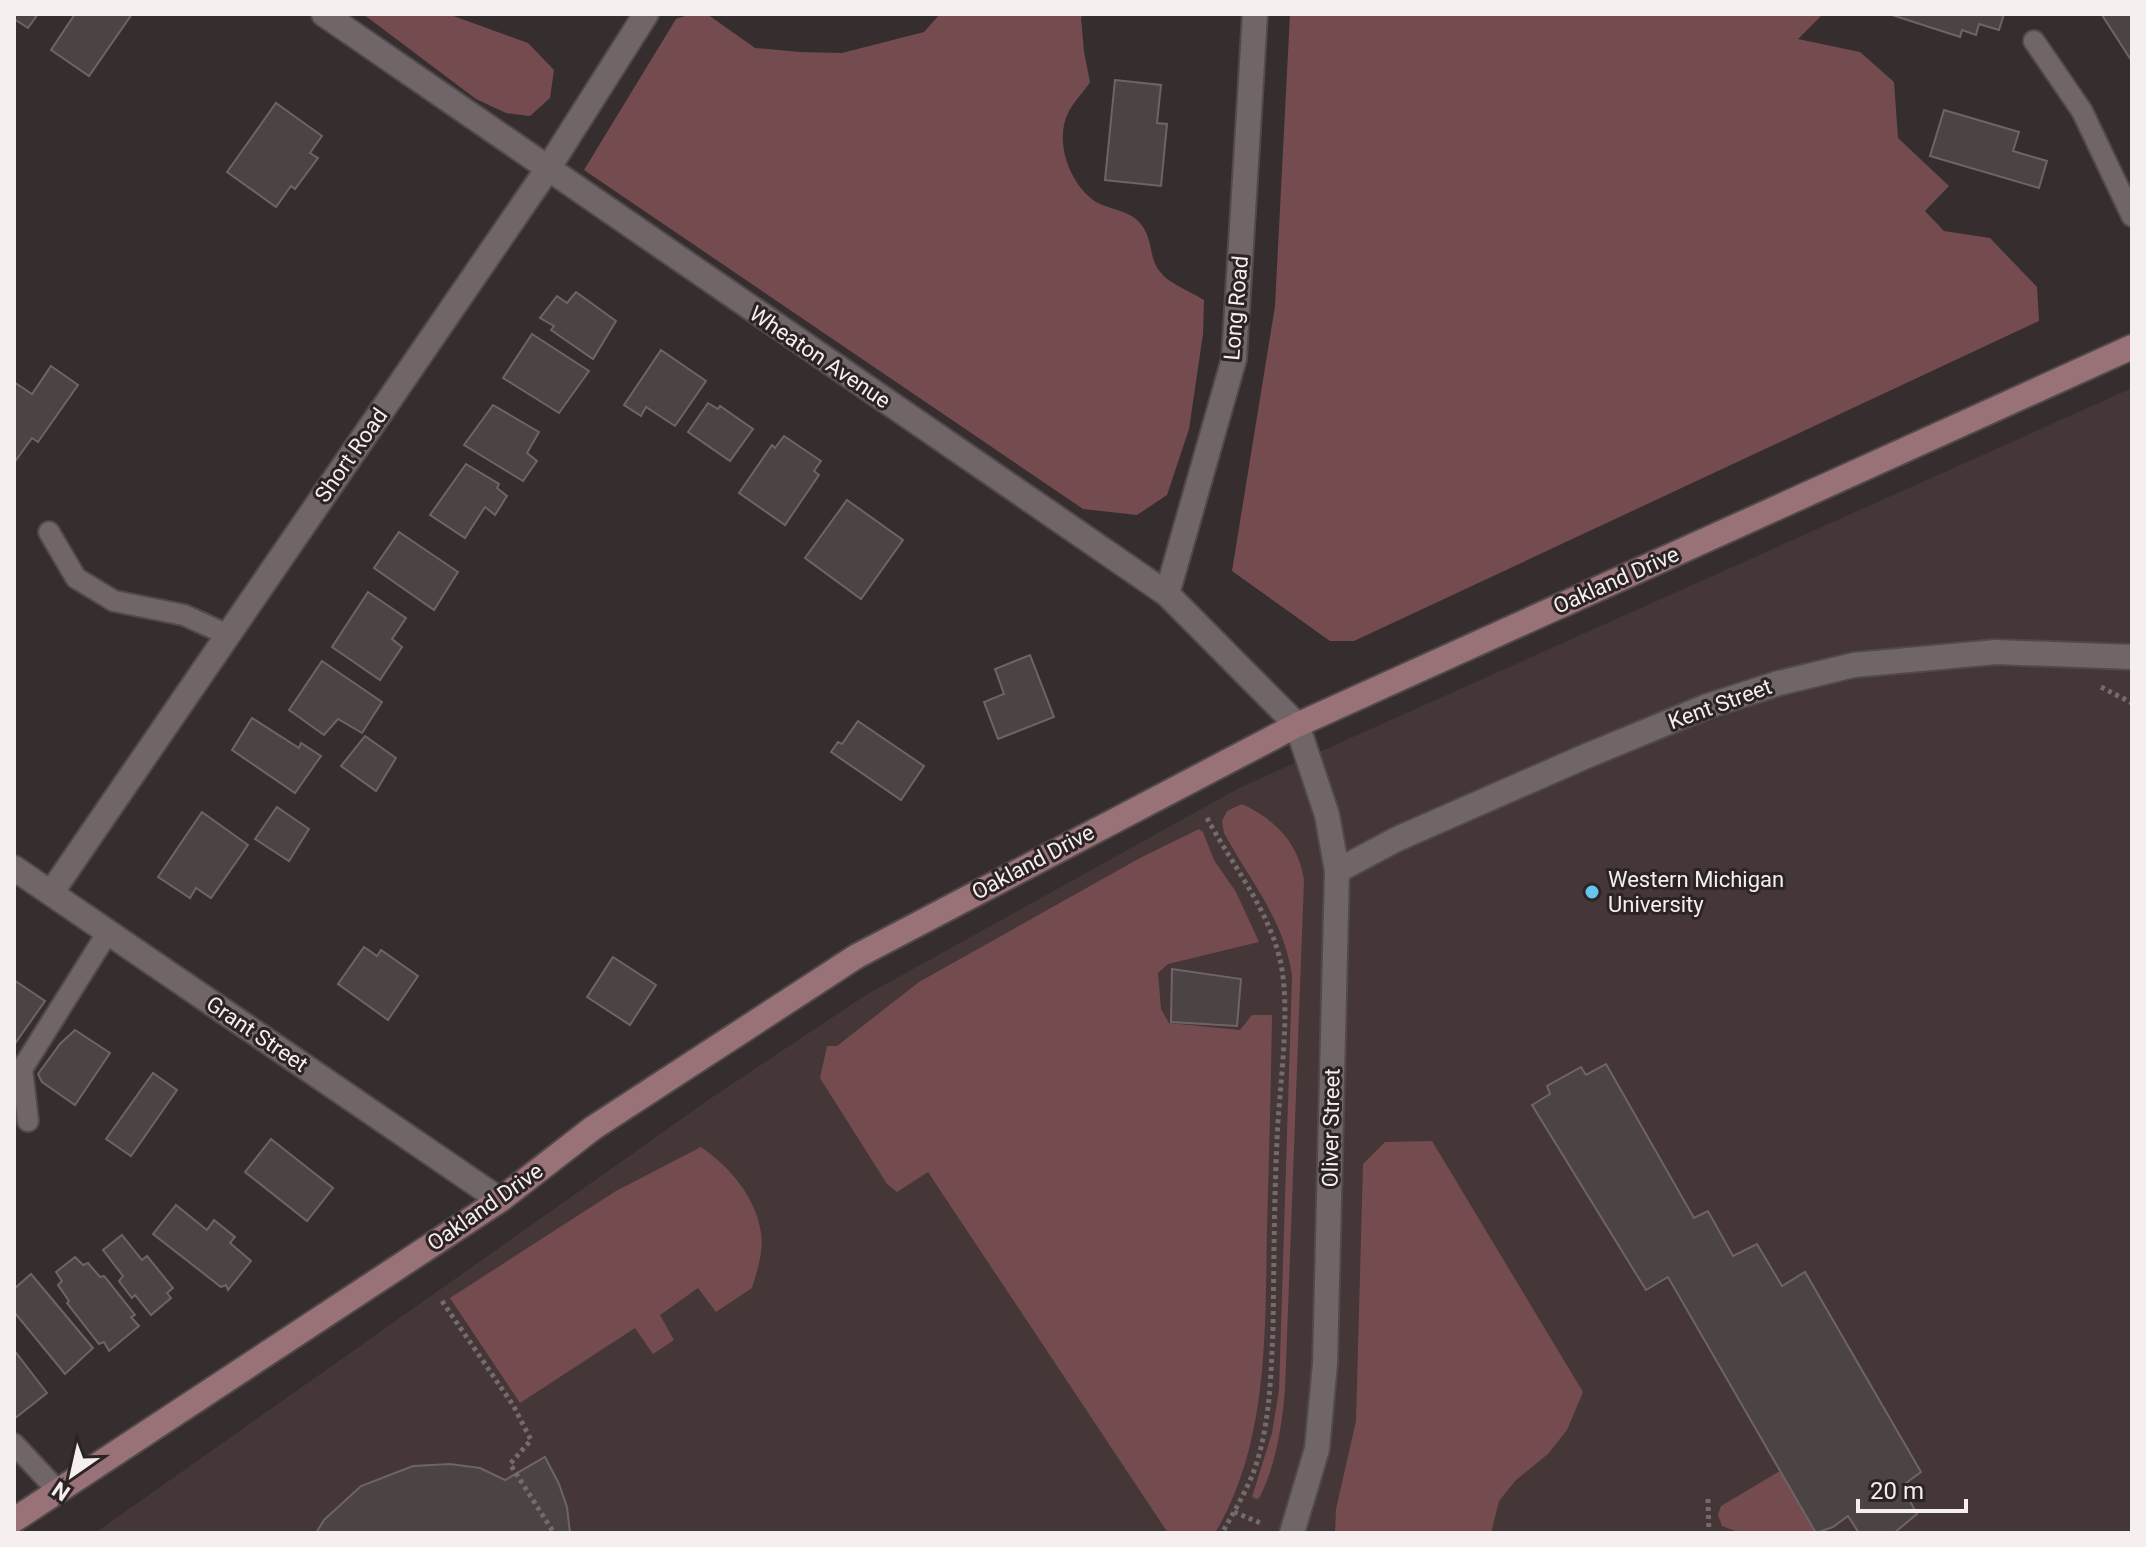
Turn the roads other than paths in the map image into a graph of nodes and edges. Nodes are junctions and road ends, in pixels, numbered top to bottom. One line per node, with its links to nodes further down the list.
1 (324, 14): 5 (street, Wheaton Avenue)
2 (646, 14): 5 (street, Short Road)
3 (1255, 14): 9 (street, Long Road)
4 (2034, 41): 6 (lane)
5 (547, 170): 9 (street, Wheaton Avenue); 10 (street, Short Road)
6 (2132, 216)
7 (2132, 347): 12 (main road, Oakland Drive)
8 (49, 532): 10 (lane)
9 (1167, 594): 12 (street, Wheaton Avenue)
10 (228, 635): 15 (street, Short Road)
11 (2132, 657): 14 (street, Kent Street)
12 (1297, 725): 14 (street, Oliver Street); 18 (main road, Oakland Drive)
13 (14, 868): 15 (street, Grant Street)
14 (1337, 871): 22 (street, Oliver Street)
15 (51, 893): 16 (street, Grant Street)
16 (108, 932): 17 (lane); 18 (street, Grant Street)
17 (28, 1121)
18 (500, 1200): 20 (main road, Oakland Drive)
19 (14, 1444): 20 (lane)
20 (58, 1491): 21 (main road, Oakland Drive)
21 (14, 1520)
22 (1292, 1533)

